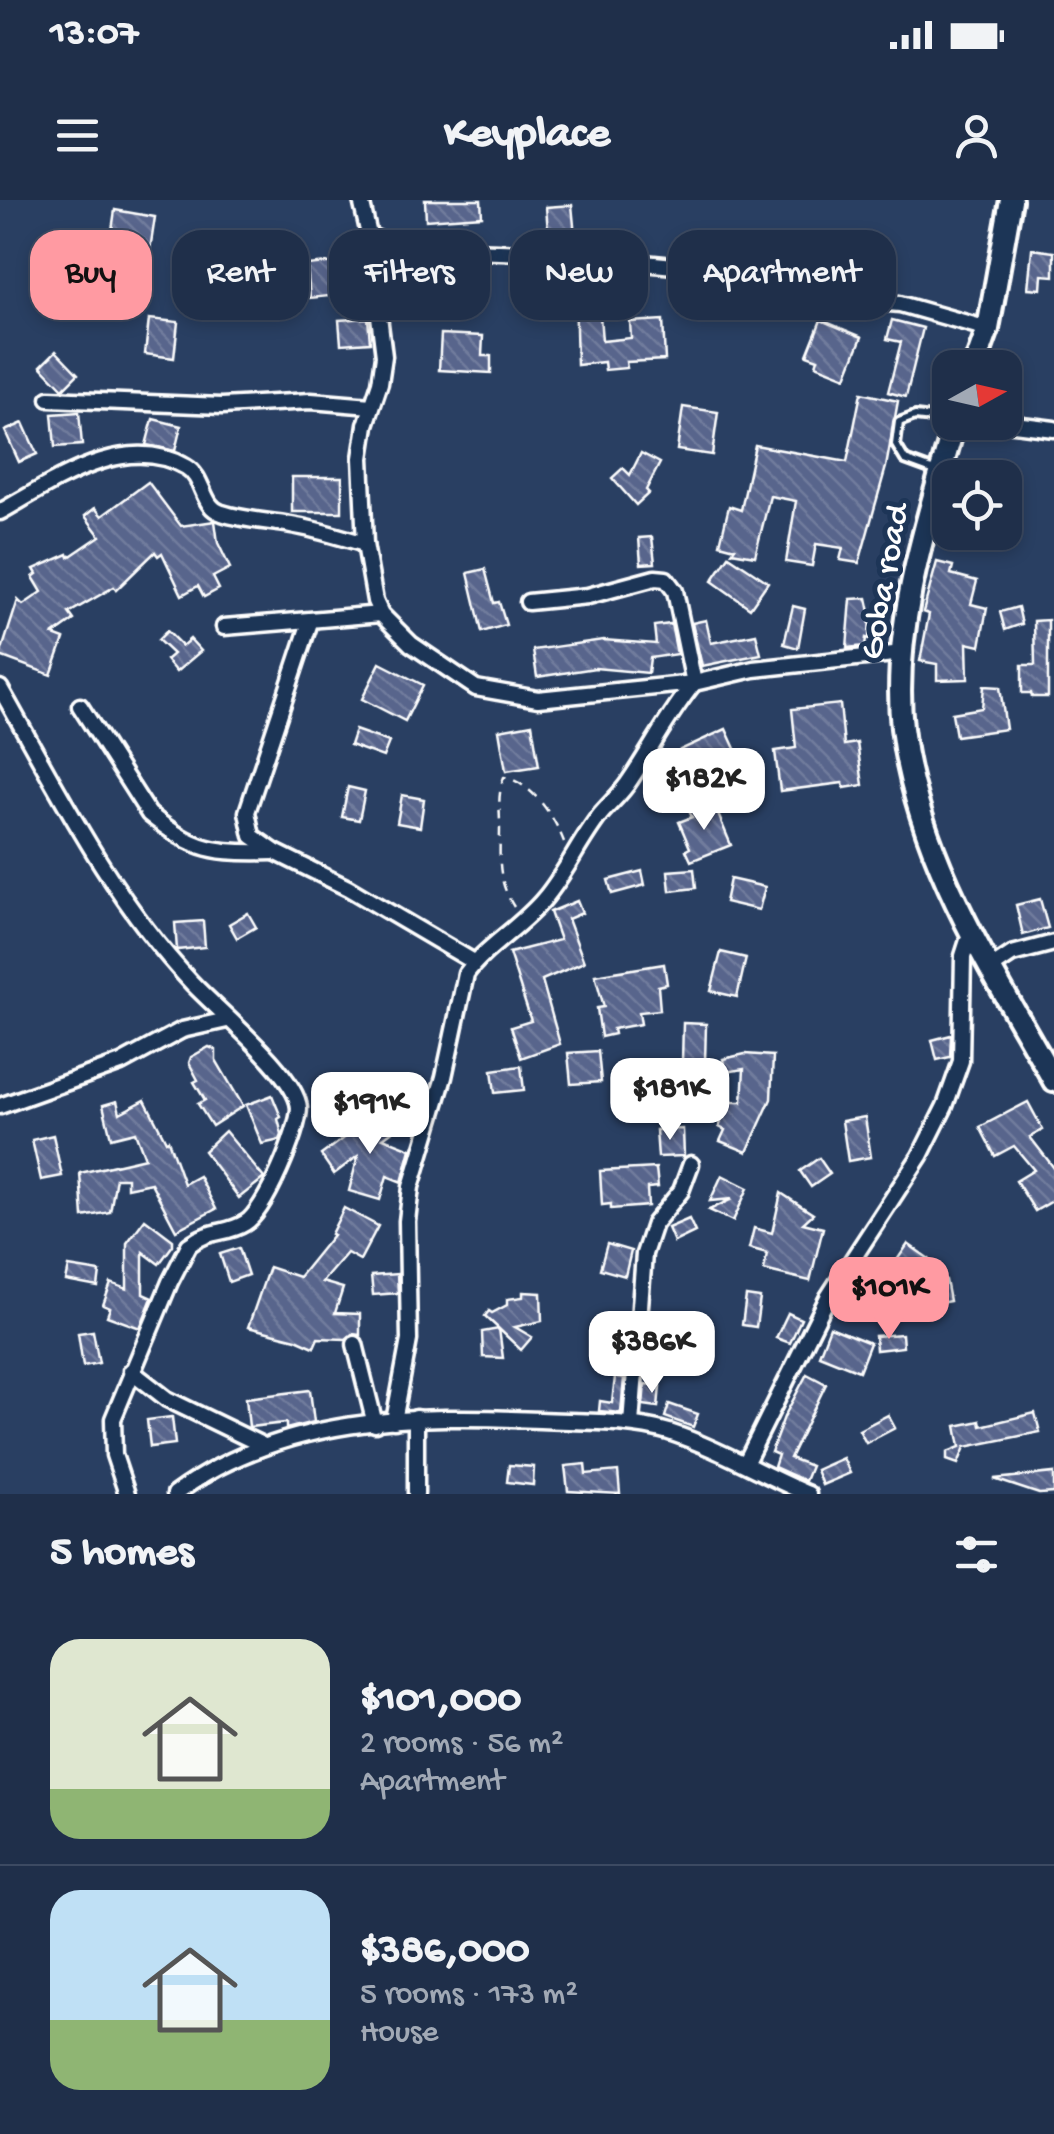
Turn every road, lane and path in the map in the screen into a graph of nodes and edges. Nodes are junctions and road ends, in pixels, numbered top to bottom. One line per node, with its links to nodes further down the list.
1 (361, 200): 3 (street)
2 (1012, 200): 6 (street)
3 (369, 230)
4 (490, 252): 6 (street)
5 (380, 320): 9 (street)
6 (988, 329): 7 (street)
7 (980, 350)
8 (49, 399): 9 (street)
9 (371, 406): 16 (street)
10 (932, 418): 13 (lane)
11 (1022, 425): 12 (street)
12 (1054, 429)
13 (932, 470)
14 (932, 506): 21 (street, Goba road)
15 (0, 512): 16 (street)
16 (365, 544): 18 (street)
17 (528, 602): 22 (street)
18 (381, 614): 19 (street); 22 (street)
19 (310, 622): 20 (street); 25 (street)
20 (224, 627)
21 (903, 653): 22 (street); 28 (street, Goba road)
22 (694, 683): 26 (street)
23 (0, 688): 32 (street)
24 (80, 706): 25 (street)
25 (275, 852): 30 (street)
26 (572, 862): 27 (street); 27 (path)
27 (524, 922): 30 (street)
28 (970, 931): 31 (street, Goba road); 43 (street)
29 (1054, 943): 31 (street)
30 (474, 962): 39 (street)
31 (991, 968): 33 (street, Goba road)
32 (227, 1020): 34 (street); 37 (street)
33 (1054, 1081)
34 (0, 1106)
35 (691, 1164): 41 (street)
36 (355, 1344): 40 (street)
37 (132, 1371): 42 (street); 44 (street)
38 (416, 1418): 39 (street); 41 (street); 46 (street)
39 (394, 1421): 40 (street)
40 (375, 1424): 42 (street)
41 (631, 1424): 43 (street)
42 (262, 1446): 45 (street)
43 (746, 1462): 47 (street)
44 (127, 1494)
45 (175, 1494)
46 (416, 1494)
47 (808, 1494)

